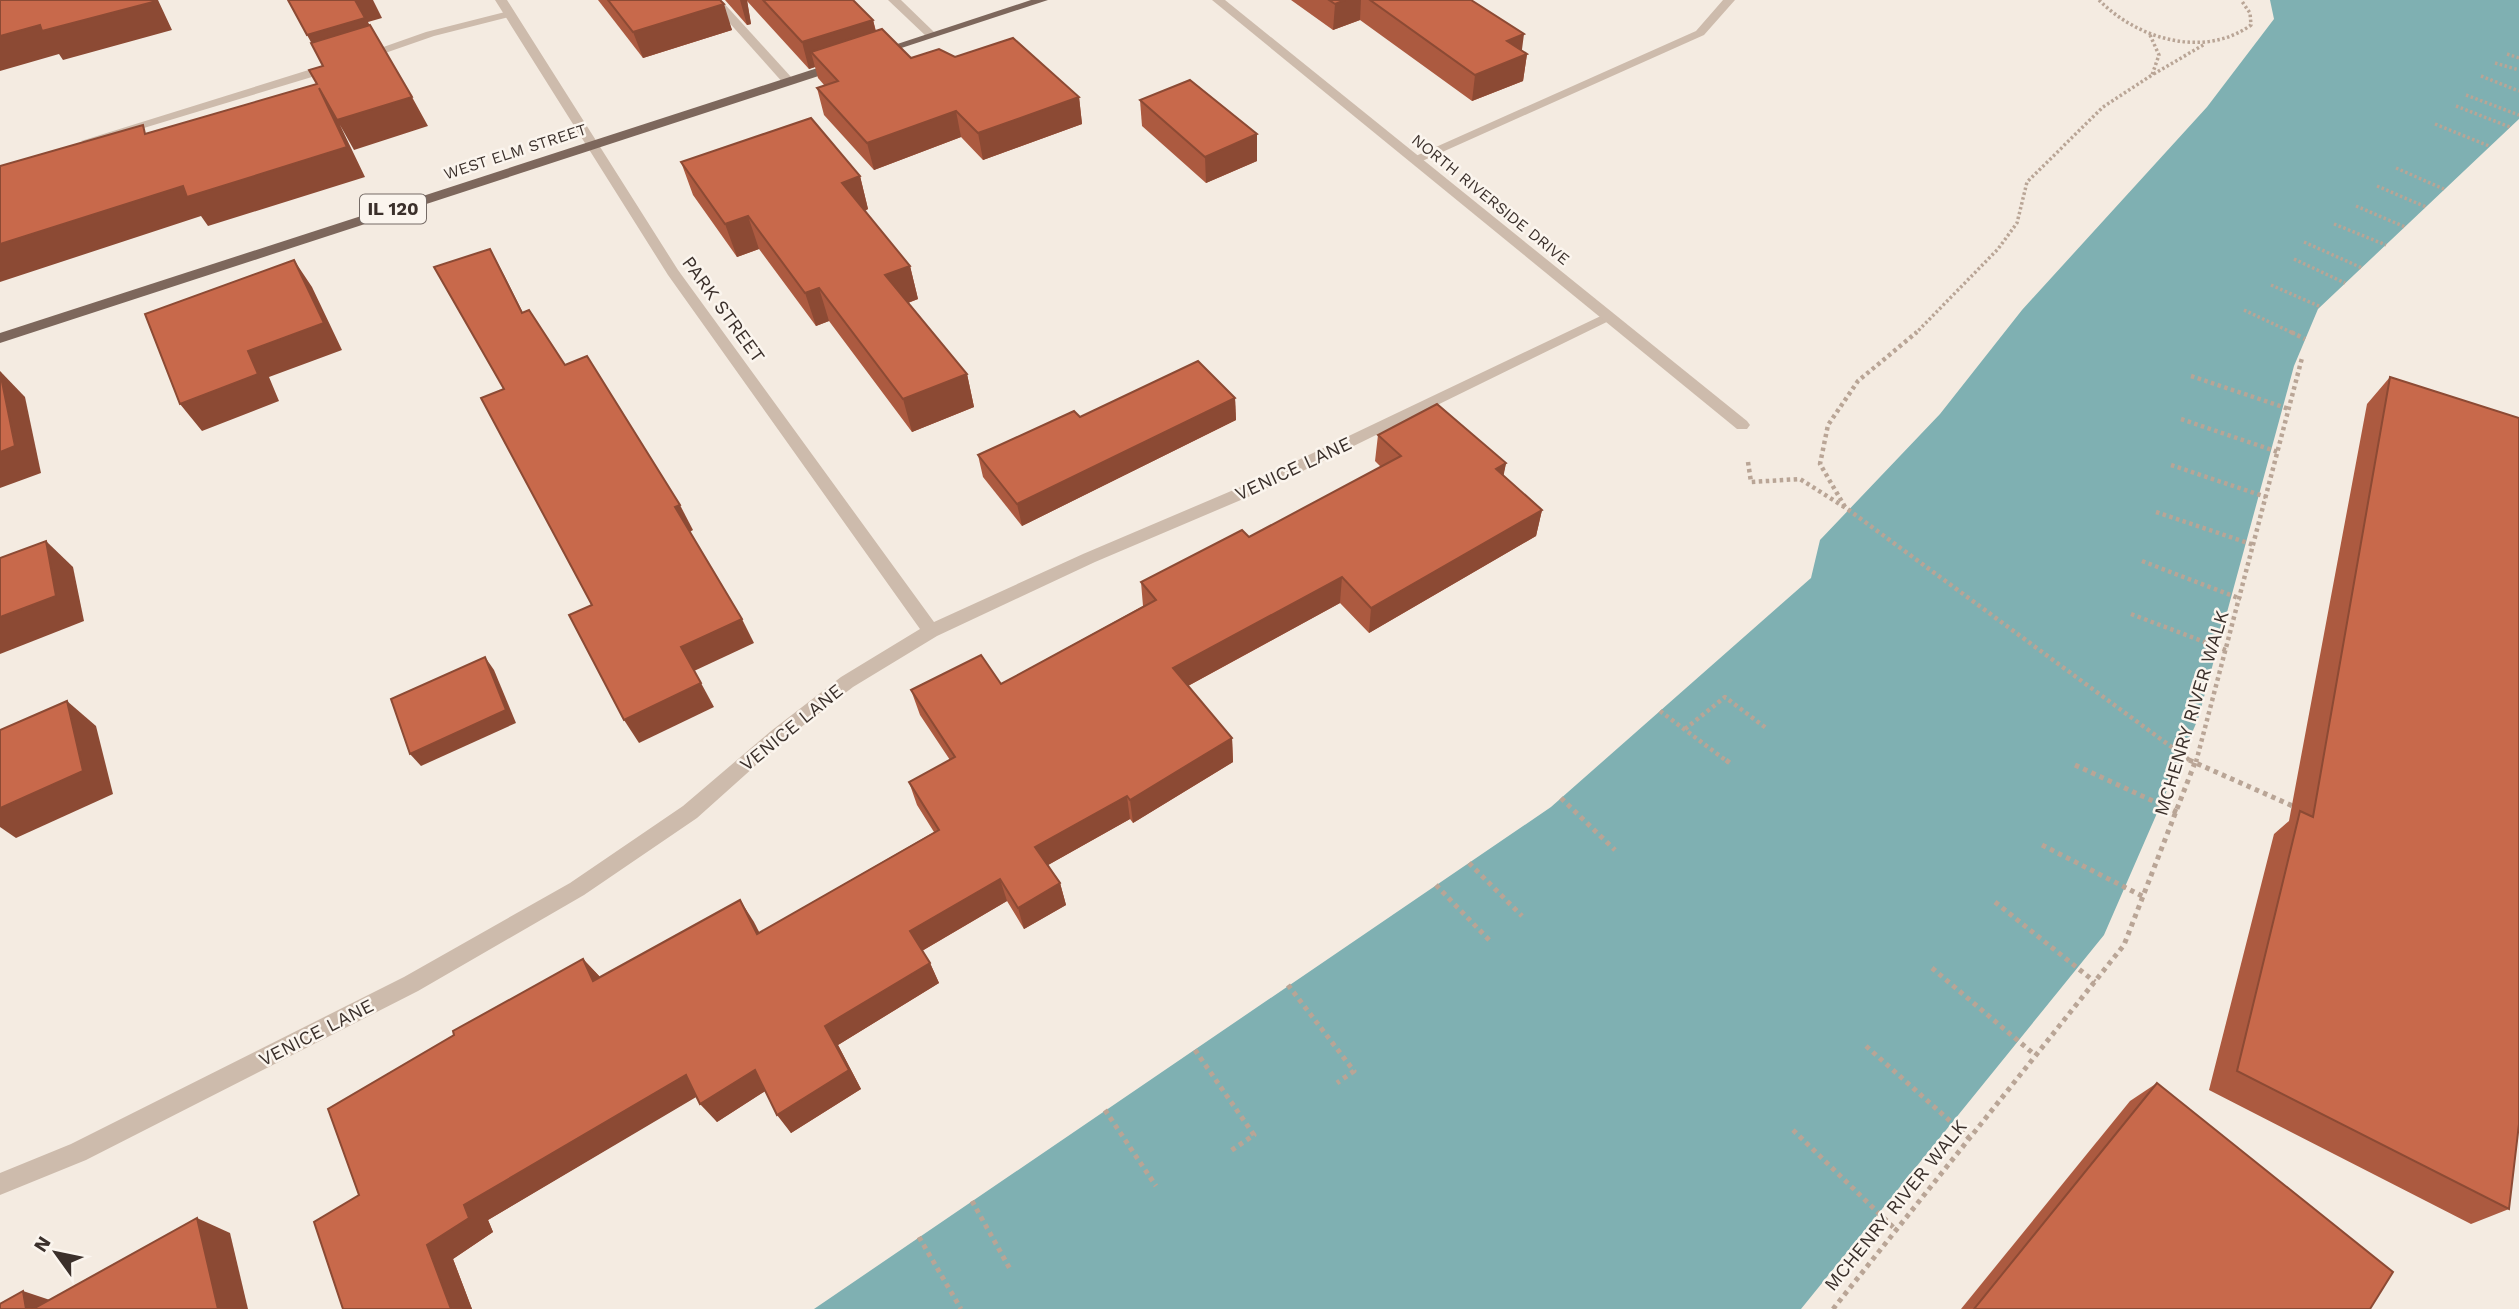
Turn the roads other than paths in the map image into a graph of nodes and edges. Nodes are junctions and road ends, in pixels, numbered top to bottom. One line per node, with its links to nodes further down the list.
1 (500, 0): 7 (street, PARK STREET)
2 (715, 0): 13 (street)
3 (894, 0): 8 (street)
4 (1042, 0): 8 (main road)
5 (1218, 0): 16 (street, NORTH RIVERSIDE DRIVE)
6 (1729, 0): 16 (street)
7 (509, 14): 11 (street); 14 (street, PARK STREET)
8 (931, 35): 9 (main road)
9 (866, 56)
10 (853, 60): 13 (main road, WEST ELM STREET / IL 120)
11 (351, 61)
12 (338, 65): 15 (street)
13 (788, 81): 14 (main road, WEST ELM STREET / IL 120)
14 (593, 143): 18 (main road, WEST ELM STREET / IL 120); 20 (street, PARK STREET)
15 (76, 145)
16 (1415, 159): 17 (street, NORTH RIVERSIDE DRIVE)
17 (1610, 317): 19 (street, NORTH RIVERSIDE DRIVE); 20 (street, VENICE LANE)
18 (0, 338)
19 (1742, 425)
20 (931, 631): 21 (street, VENICE LANE)
21 (0, 1184)

